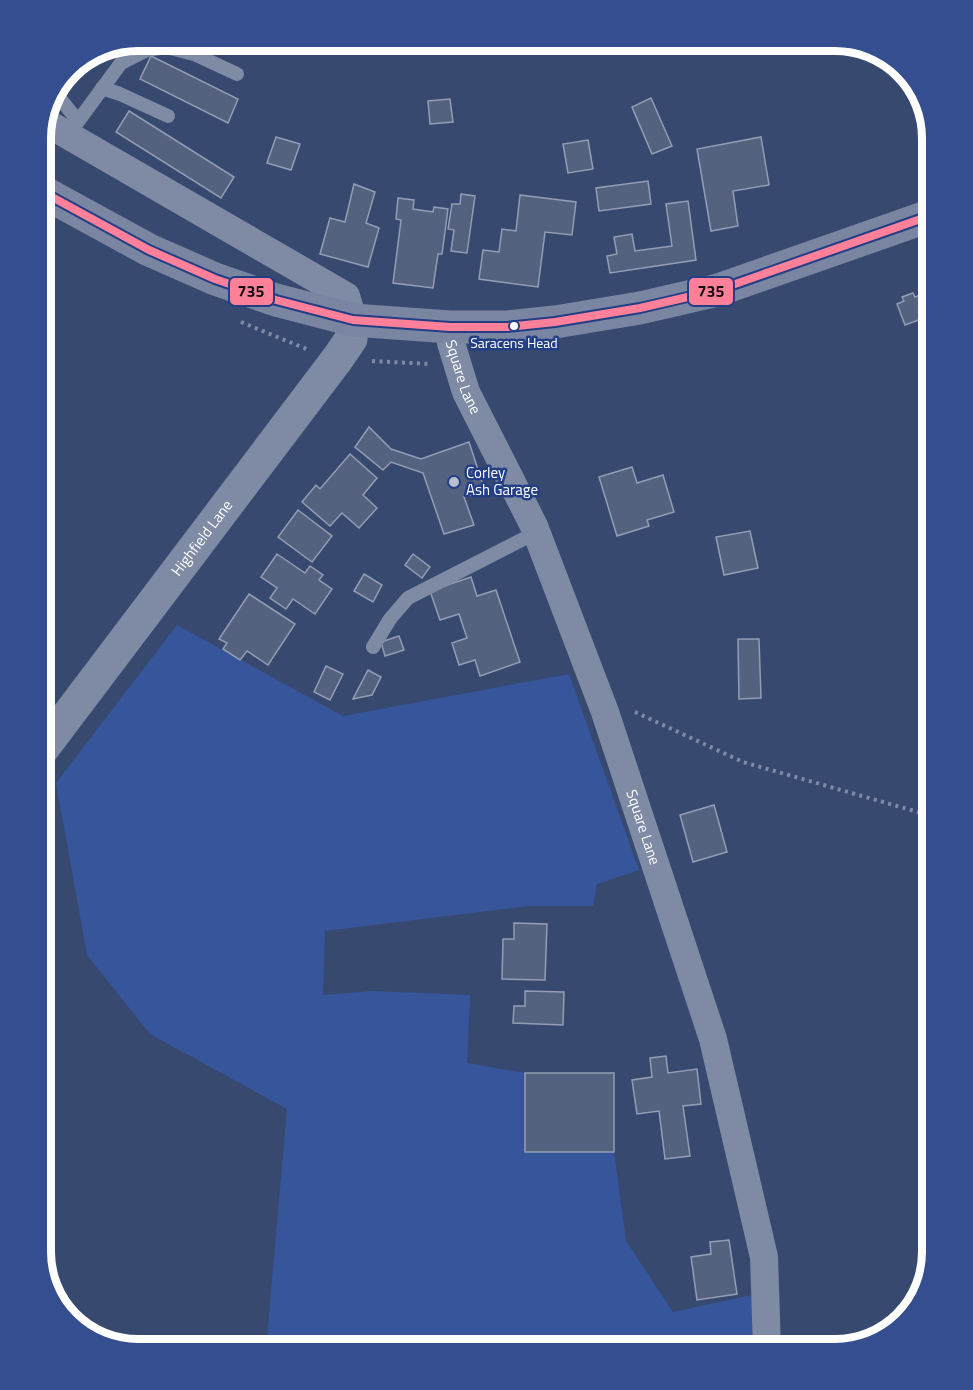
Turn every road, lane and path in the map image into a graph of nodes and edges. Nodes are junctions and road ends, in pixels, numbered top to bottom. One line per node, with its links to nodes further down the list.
1 (145, 51): 4 (lane)
2 (182, 51): 3 (lane)
3 (237, 74)
4 (102, 88): 6 (lane); 7 (lane)
5 (59, 102): 7 (lane)
6 (168, 116)
7 (64, 126): 10 (street)
8 (51, 196): 10 (main road)
9 (922, 219): 11 (main road)
10 (353, 320): 11 (main road); 15 (street, Highfield Lane)
11 (450, 327): 12 (street, Square Lane)
12 (537, 532): 13 (lane); 14 (street, Square Lane)
13 (373, 647)
14 (605, 712): 16 (path); 17 (street, Square Lane)
15 (51, 738)
16 (922, 813)
17 (767, 1339)

